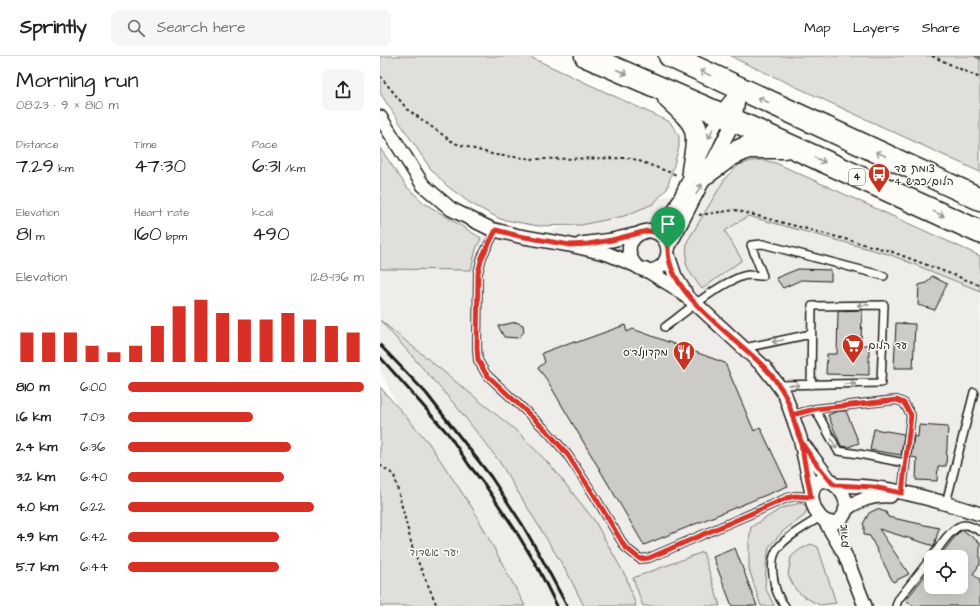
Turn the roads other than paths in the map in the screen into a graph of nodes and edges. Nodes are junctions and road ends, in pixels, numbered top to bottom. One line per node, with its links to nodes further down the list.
1 (586, 56): 3 (highway, 4, one-way to 3)
2 (670, 56): 4 (highway, one-way to 2)
3 (658, 87): 6 (highway, 4); 8 (highway, one-way to 8)
4 (740, 90): 6 (street); 9 (highway, one-way to 4)
5 (380, 117): 10 (street)
6 (727, 118): 7 (highway, 4); 8 (street)
7 (792, 147): 8 (highway); 12 (highway, 4, one-way to 12)
8 (696, 174): 11 (street); 15 (street, one-way to 8)
9 (980, 199)
10 (496, 230): 14 (street); 31 (lane)
11 (651, 231): 13 (street); 15 (street)
12 (980, 232)
13 (638, 234): 14 (street); 16 (street)
14 (570, 245): 16 (street)
15 (668, 252): 16 (street); 18 (street)
16 (640, 268): 18 (street)
17 (884, 276): 18 (lane)
18 (696, 304): 19 (lane); 21 (street)
19 (665, 327)
20 (811, 334): 21 (lane, one-way to 21); 23 (lane); 23 (lane, one-way to 20)
21 (744, 348): 22 (street)
22 (778, 385): 23 (lane, one-way to 23); 26 (street)
23 (811, 385)
24 (974, 392): 33 (lane)
25 (815, 409): 26 (lane); 28 (lane, one-way to 28); 28 (lane)
26 (792, 415): 27 (street)
27 (800, 438): 29 (street); 31 (street)
28 (905, 463): 30 (lane)
29 (834, 484): 30 (street); 31 (street); 34 (street)
30 (902, 493): 32 (street)
31 (812, 495): 36 (street)
32 (928, 499): 33 (street); 34 (street)
33 (946, 504): 35 (street)
34 (844, 513): 36 (street); 39 (street, אודם)
35 (980, 514)
36 (823, 519): 39 (street, אודם); 41 (lane)
37 (980, 531): 38 (lane)
38 (937, 550)
39 (845, 555): 42 (street, אודם)
40 (924, 567): 43 (lane)
41 (785, 606)
42 (865, 606)
43 (896, 606)

